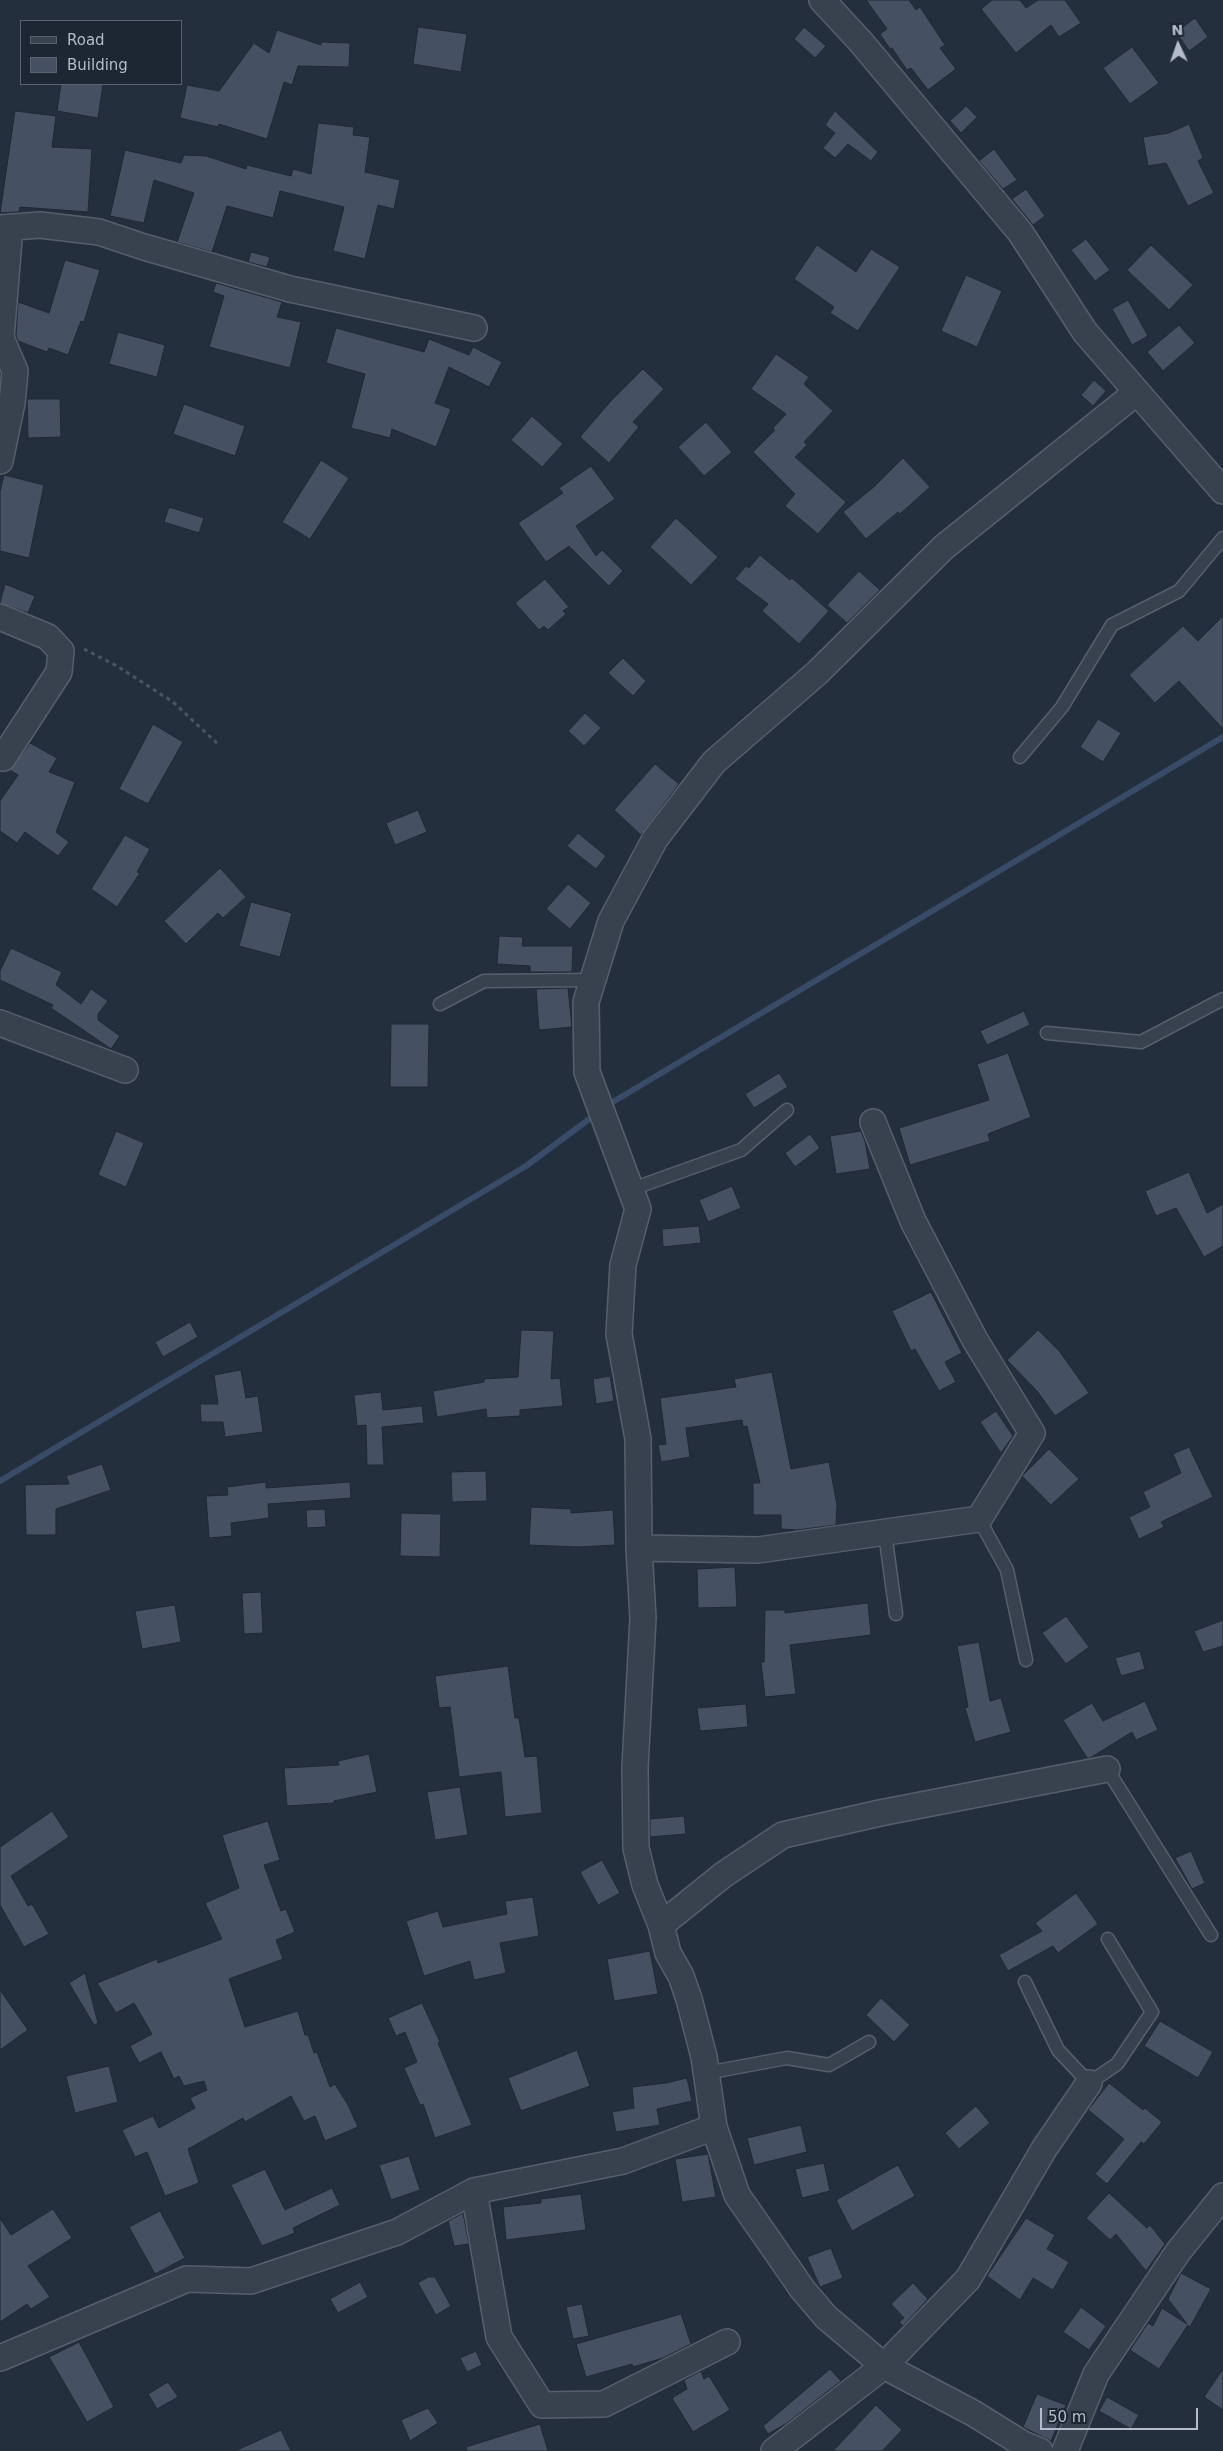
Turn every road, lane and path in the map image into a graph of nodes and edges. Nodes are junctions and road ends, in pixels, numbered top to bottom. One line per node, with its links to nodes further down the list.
1 (822, 0): 4 (street)
2 (5, 228): 3 (street); 5 (street)
3 (474, 328)
4 (1137, 392): 6 (street); 13 (street)
5 (0, 461)
6 (1223, 491)
7 (1223, 538): 11 (lane)
8 (0, 617): 9 (street)
9 (61, 650): 10 (path); 12 (street)
10 (220, 746)
11 (1020, 757)
12 (3, 758)
13 (592, 980): 15 (lane); 21 (street)
14 (1223, 999): 17 (lane)
15 (440, 1004)
16 (0, 1023): 18 (street)
17 (1047, 1033)
18 (125, 1070)
19 (787, 1110): 21 (lane)
20 (873, 1122): 22 (street)
21 (632, 1189): 24 (street)
22 (979, 1519): 23 (street); 26 (lane)
23 (885, 1533): 24 (street); 25 (lane)
24 (639, 1548): 28 (street)
25 (896, 1614)
26 (1026, 1660)
27 (1107, 1769): 28 (street); 29 (lane)
28 (661, 1925): 33 (street)
29 (1211, 1935)
30 (1108, 1939): 34 (lane)
31 (1025, 1982): 34 (lane)
32 (869, 2042): 33 (lane)
33 (706, 2073): 35 (street)
34 (1089, 2082): 40 (street)
35 (714, 2127): 36 (street); 40 (street)
36 (474, 2191): 38 (street); 39 (street)
37 (1223, 2196): 43 (street)
38 (728, 2342)
39 (0, 2358)
40 (884, 2366): 41 (street); 42 (street)
41 (774, 2451)
42 (1040, 2451)
43 (1065, 2451)

